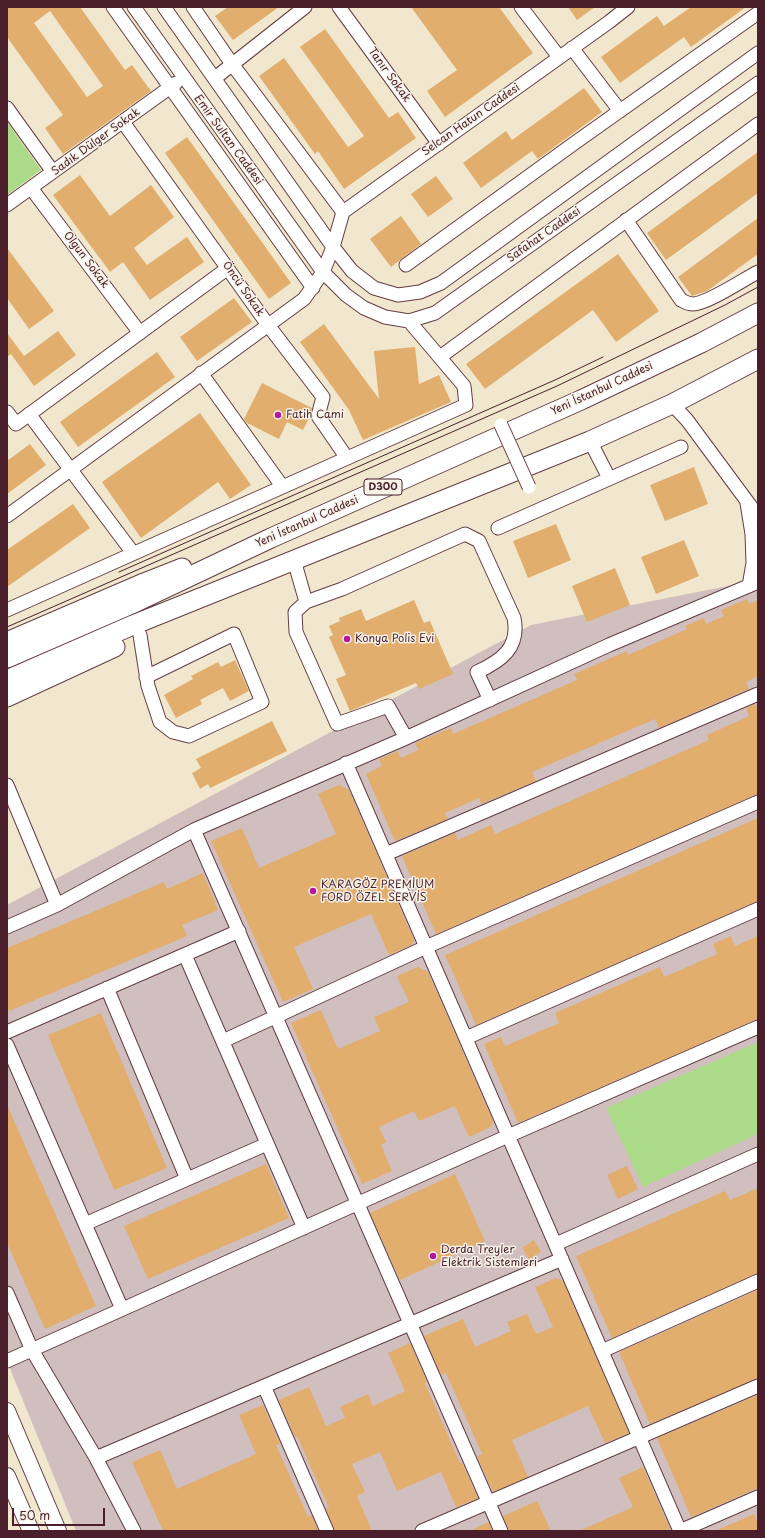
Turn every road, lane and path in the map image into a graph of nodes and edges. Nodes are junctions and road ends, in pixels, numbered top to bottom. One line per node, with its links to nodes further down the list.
1 (113, 7): 17 (street)
2 (134, 7): 14 (street, Emir Sultan Caddesi)
3 (164, 7): 15 (street)
4 (193, 7): 13 (street)
5 (305, 7): 13 (street)
6 (339, 7): 22 (street, Tanır Sokak)
7 (521, 7): 12 (street)
8 (628, 7): 10 (street, Selcan Hatun Caddesi)
9 (758, 13): 19 (street)
10 (572, 48): 12 (street, Selcan Hatun Caddesi); 19 (street)
11 (758, 52): 28 (street, Safahat Caddesi)
12 (559, 58): 22 (street, Selcan Hatun Caddesi)
13 (232, 64): 15 (street); 26 (street)
14 (184, 77): 17 (street, Sadık Dülger Sokak); 31 (street, Emir Sultan Caddesi)
15 (215, 78): 28 (street)
16 (758, 83): 35 (street, Safahat Caddesi)
17 (170, 87): 20 (street, Sadık Dülger Sokak); 33 (street)
18 (7, 108): 23 (street)
19 (620, 110): 29 (street)
20 (124, 122): 23 (street, Sadık Dülger Sokak); 30 (street, Öncü Sokak)
21 (758, 124): 27 (street)
22 (438, 144): 26 (street, Selcan Hatun Caddesi)
23 (53, 172): 24 (street, Sadık Dülger Sokak)
24 (31, 188): 25 (street, Sadık Dülger Sokak); 37 (street, Olgun Sokak)
25 (7, 205)
26 (343, 212): 28 (street)
27 (626, 220): 32 (street); 38 (street)
28 (333, 247): 31 (street)
29 (406, 266)
30 (228, 268): 36 (street, Öncü Sokak); 37 (street)
31 (324, 272): 33 (street); 35 (street, Safahat Caddesi)
32 (758, 272)
33 (313, 288): 36 (street)
34 (758, 313): 56 (highway, Yeni İstanbul Caddesi / D300)
35 (409, 321): 38 (street)
36 (268, 325): 40 (street); 47 (street, Öncü Sokak)
37 (140, 333): 43 (street)
38 (440, 357): 47 (street)
39 (758, 359): 41 (highway)
40 (201, 374): 48 (street); 50 (street)
41 (672, 404): 45 (highway); 52 (street)
42 (7, 412): 43 (street)
43 (29, 414): 48 (street)
44 (501, 425): 51 (street, bridge)
45 (590, 441): 49 (street); 58 (highway)
46 (681, 446): 49 (street)
47 (347, 458): 50 (street)
48 (70, 470): 53 (street); 57 (street)
49 (609, 478): 55 (street)
50 (282, 486): 57 (street)
51 (529, 488)
52 (746, 501): 54 (street); 59 (street)
53 (7, 516)
54 (758, 516)
55 (498, 528)
56 (271, 538): 64 (highway); 65 (highway, Yeni İstanbul Caddesi / D300)
57 (133, 553): 62 (street)
58 (294, 560): 60 (highway); 61 (street)
59 (753, 584): 70 (street)
60 (206, 595): 63 (highway); 67 (highway)
61 (306, 602): 70 (street); 71 (street)
62 (7, 610)
63 (140, 635): 66 (street); 69 (highway)
64 (7, 642)
65 (7, 658)
66 (146, 677): 66 (street)
67 (7, 680)
68 (758, 694): 76 (street)
69 (7, 697)
70 (490, 700): 71 (street)
71 (406, 738): 72 (street)
72 (346, 763): 75 (street); 76 (street)
73 (7, 785): 77 (street)
74 (758, 802): 81 (street)
75 (194, 830): 77 (street); 80 (street)
76 (386, 854): 81 (street)
77 (57, 905): 79 (street)
78 (758, 909): 87 (street)
79 (7, 927)
80 (239, 931): 82 (street); 84 (street)
81 (426, 947): 84 (street); 87 (street)
82 (185, 955): 83 (street); 88 (street)
83 (107, 988): 86 (street); 93 (street)
84 (276, 1016): 88 (street); 94 (street)
85 (758, 1027): 90 (street)
86 (7, 1032)
87 (466, 1038): 90 (street)
88 (222, 1041): 91 (street)
89 (7, 1045): 95 (street)
90 (508, 1136): 94 (street); 97 (street)
91 (267, 1144): 93 (street); 96 (street)
92 (758, 1154): 97 (street)
93 (187, 1179): 95 (street)
94 (358, 1203): 96 (street); 102 (street)
95 (85, 1224): 101 (street)
96 (304, 1228): 101 (street)
97 (556, 1244): 98 (street)
98 (562, 1258): 102 (street); 104 (street)
99 (758, 1281): 104 (street)
100 (7, 1293): 103 (street)
101 (122, 1309): 103 (street)
102 (410, 1323): 106 (street); 113 (street)
103 (32, 1350): 105 (street); 110 (street)
104 (602, 1351): 109 (street)
105 (7, 1361)
106 (264, 1386): 110 (street); 117 (street)
107 (758, 1386): 109 (street)
108 (7, 1411): 115 (main road)
109 (640, 1437): 113 (street); 120 (street)
110 (96, 1458): 116 (street)
111 (7, 1476): 114 (main road)
112 (758, 1497): 120 (street)
113 (489, 1502): 118 (street); 119 (street)
114 (31, 1531)
115 (58, 1531)
116 (134, 1531)
117 (327, 1531)
118 (422, 1531)
119 (502, 1531)
120 (680, 1531)

